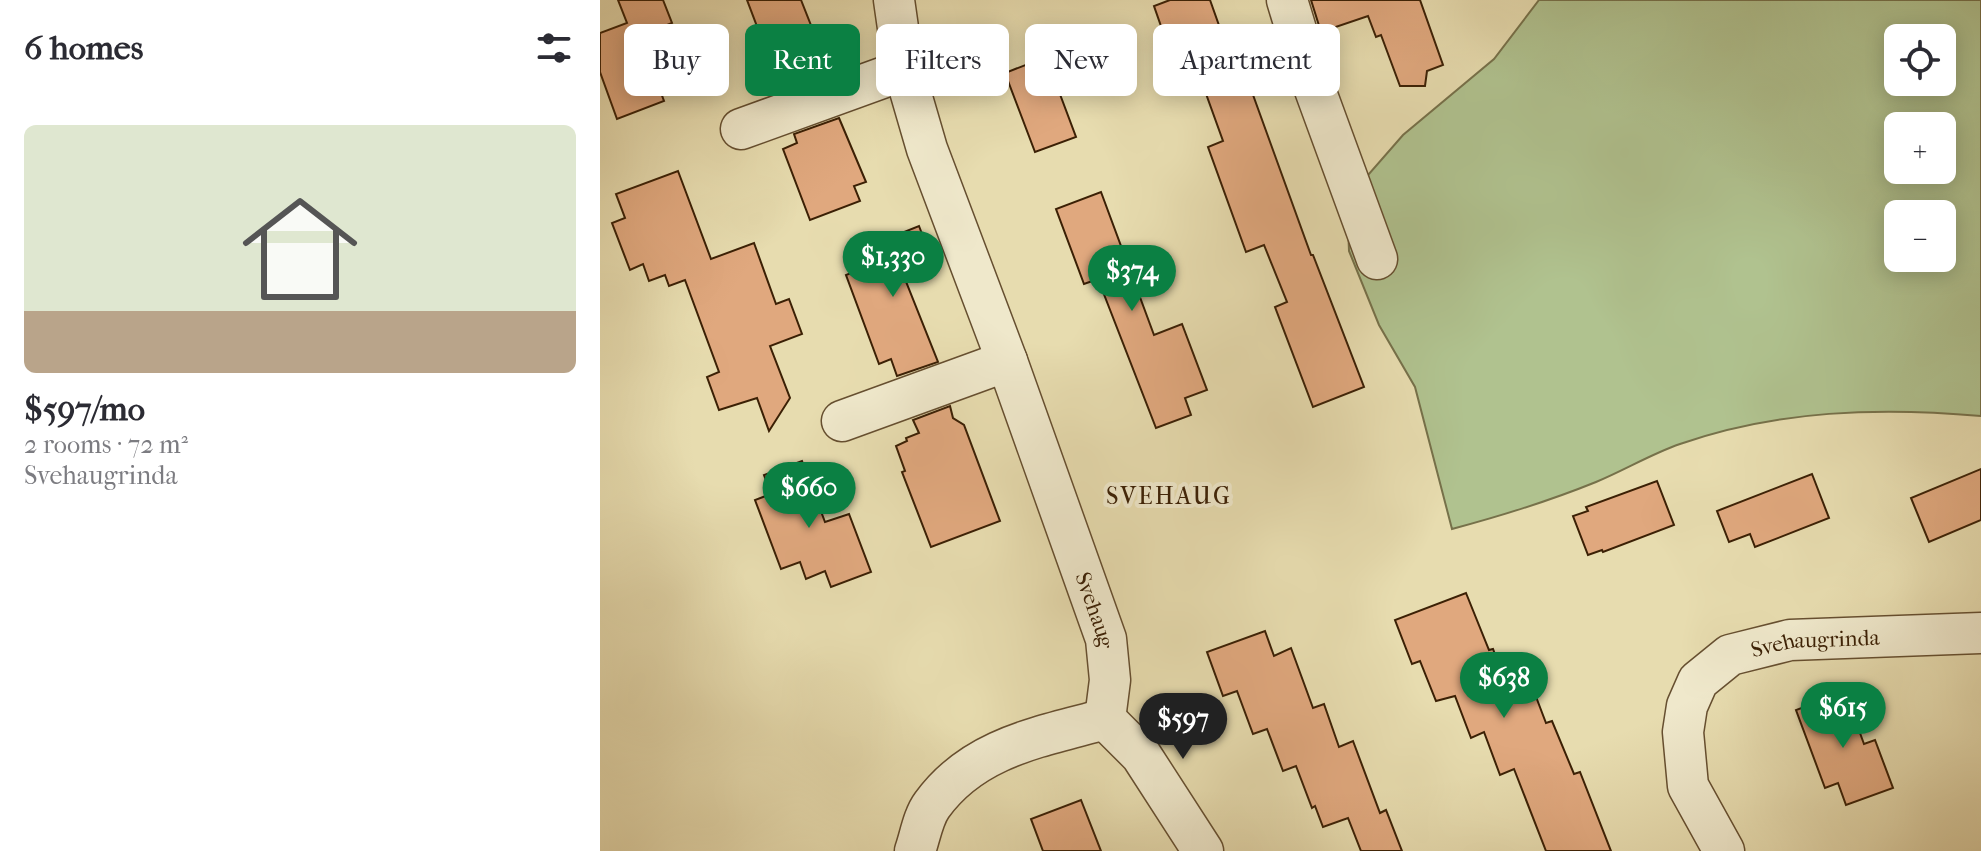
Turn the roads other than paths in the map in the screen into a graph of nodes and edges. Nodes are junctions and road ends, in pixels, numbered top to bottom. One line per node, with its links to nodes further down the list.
1 (894, 0): 3 (street, Svehaug)
2 (1287, 0): 7 (street)
3 (897, 24)
4 (876, 80): 6 (street)
5 (912, 96): 8 (street, Svehaug)
6 (741, 129)
7 (1377, 259)
8 (1007, 361): 9 (street); 11 (street, Svehaug)
9 (842, 421)
10 (1981, 633): 14 (street, Svehaugrinda)
11 (1105, 719): 12 (street); 13 (street)
12 (915, 851)
13 (1203, 851)
14 (1724, 851)

